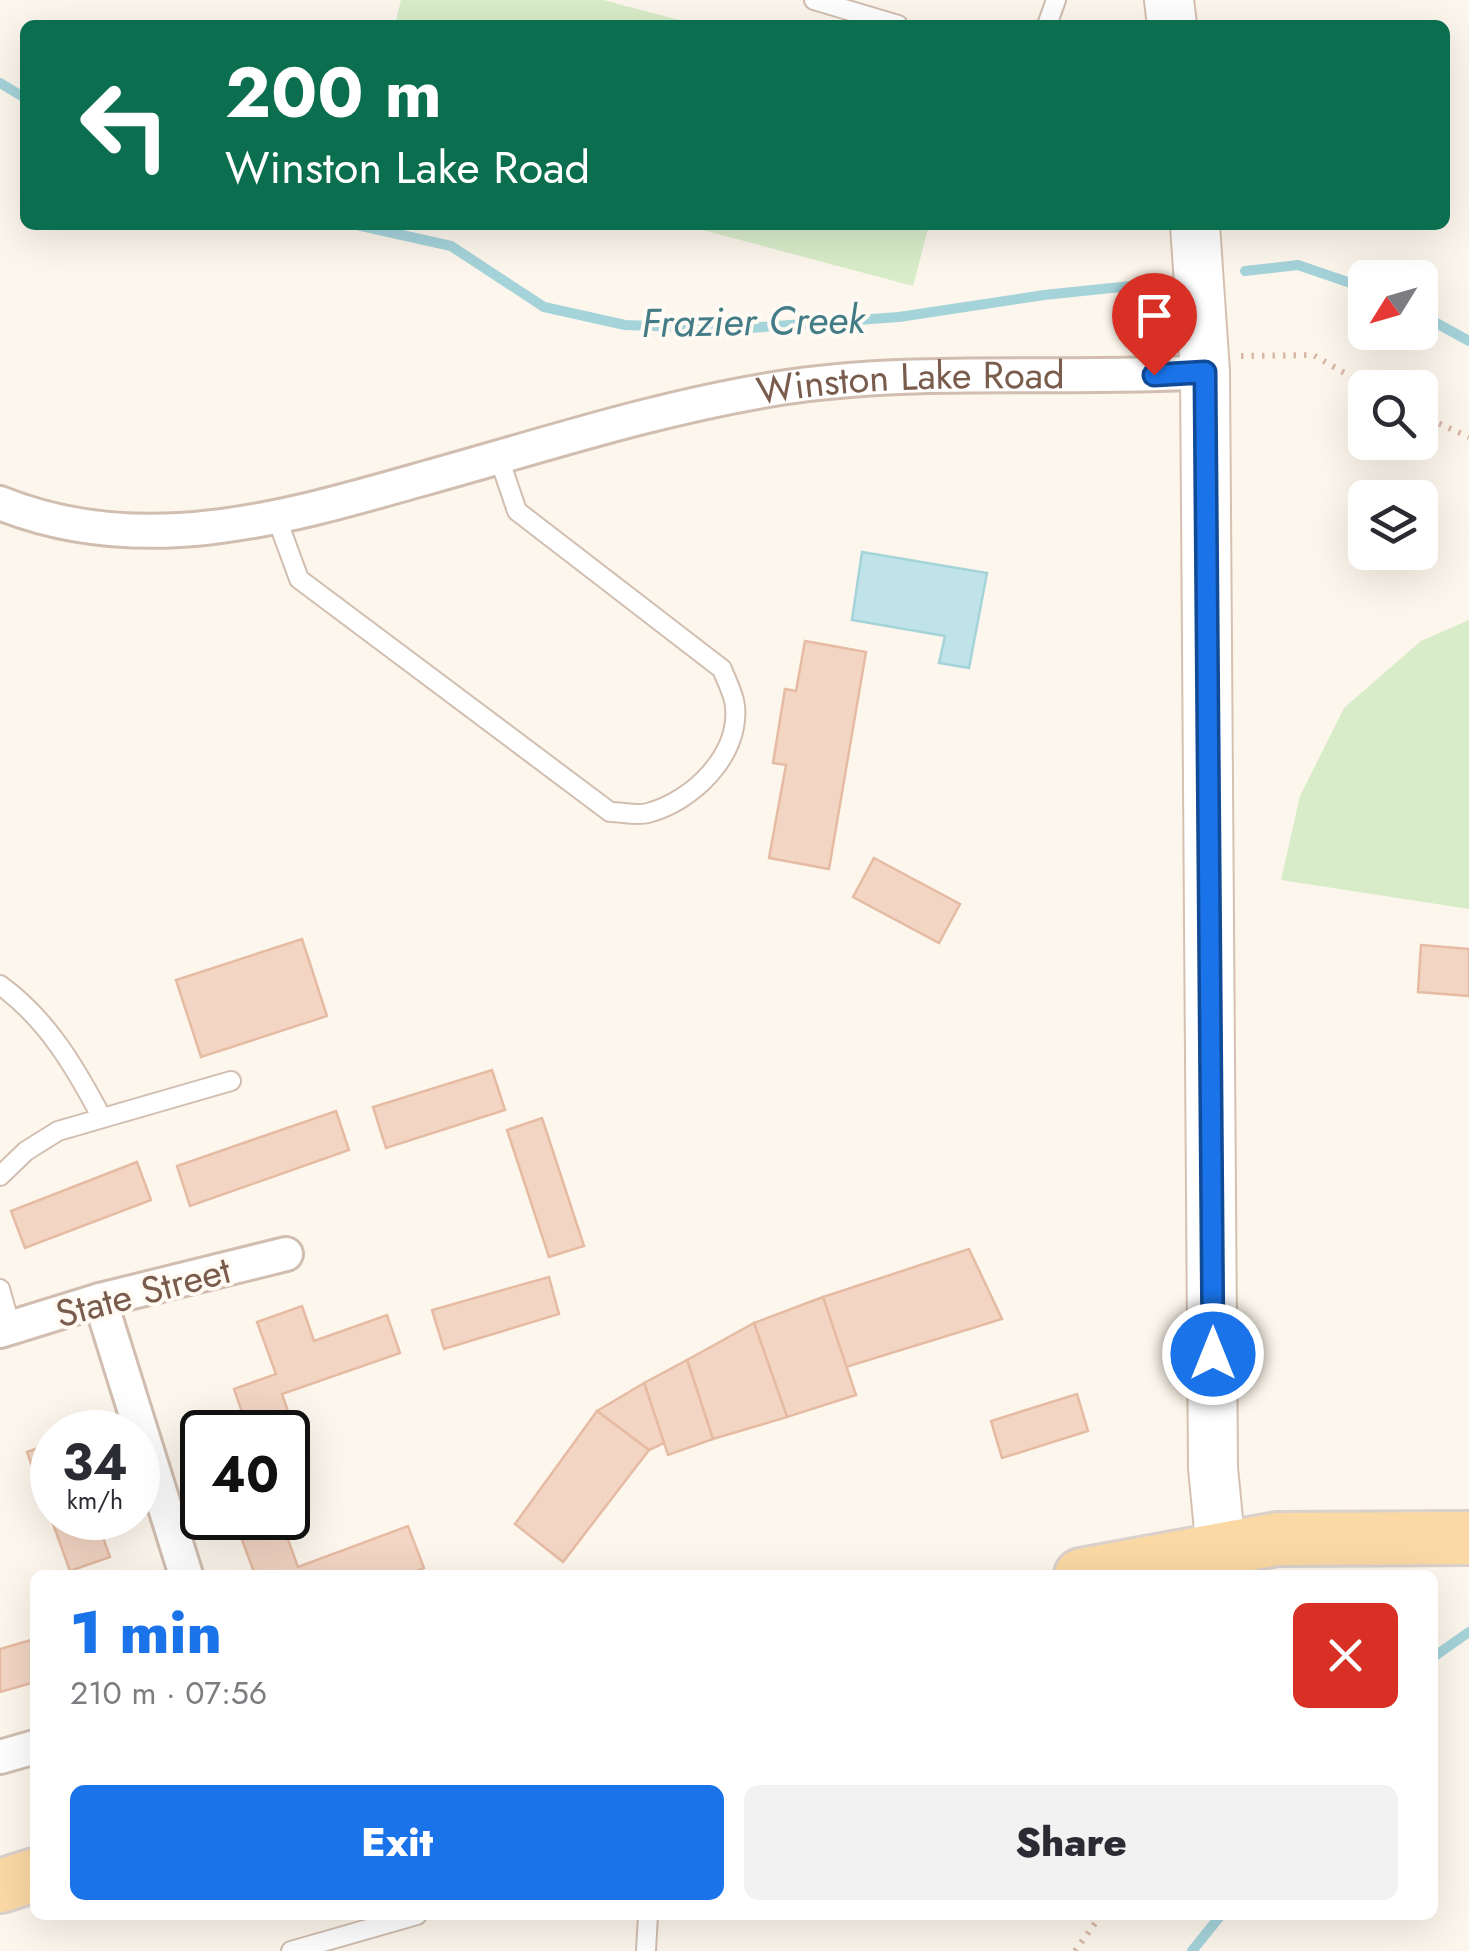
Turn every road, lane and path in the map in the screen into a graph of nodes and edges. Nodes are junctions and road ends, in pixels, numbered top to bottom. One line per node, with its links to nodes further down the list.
1 (814, 0): 2 (lane)
2 (881, 20)
3 (1195, 230): 4 (street)
4 (1205, 372): 5 (path); 8 (street, Winston Lake Road); 20 (street)
5 (1348, 373)
6 (1438, 423): 7 (path)
7 (1469, 437)
8 (499, 458): 10 (street, Winston Lake Road); 10 (lane)
9 (0, 503): 10 (street, Winston Lake Road)
10 (277, 518)
11 (0, 984): 13 (lane)
12 (231, 1081): 13 (lane)
13 (102, 1118): 14 (lane)
14 (0, 1176)
15 (286, 1254): 17 (street, State Street)
16 (0, 1290): 18 (lane)
17 (100, 1300): 18 (street, State Street); 21 (street)
18 (5, 1330)
19 (1469, 1538): 20 (main road)
20 (1221, 1550): 22 (main road)
21 (184, 1570)
22 (1109, 1570)
23 (30, 1748): 24 (street)
24 (0, 1757)
25 (30, 1877): 26 (main road)
26 (0, 1886)
27 (400, 1920): 30 (lane)
28 (648, 1920): 31 (lane)
29 (1098, 1920): 32 (path)
30 (291, 1951)
31 (646, 1951)
32 (1074, 1951)

